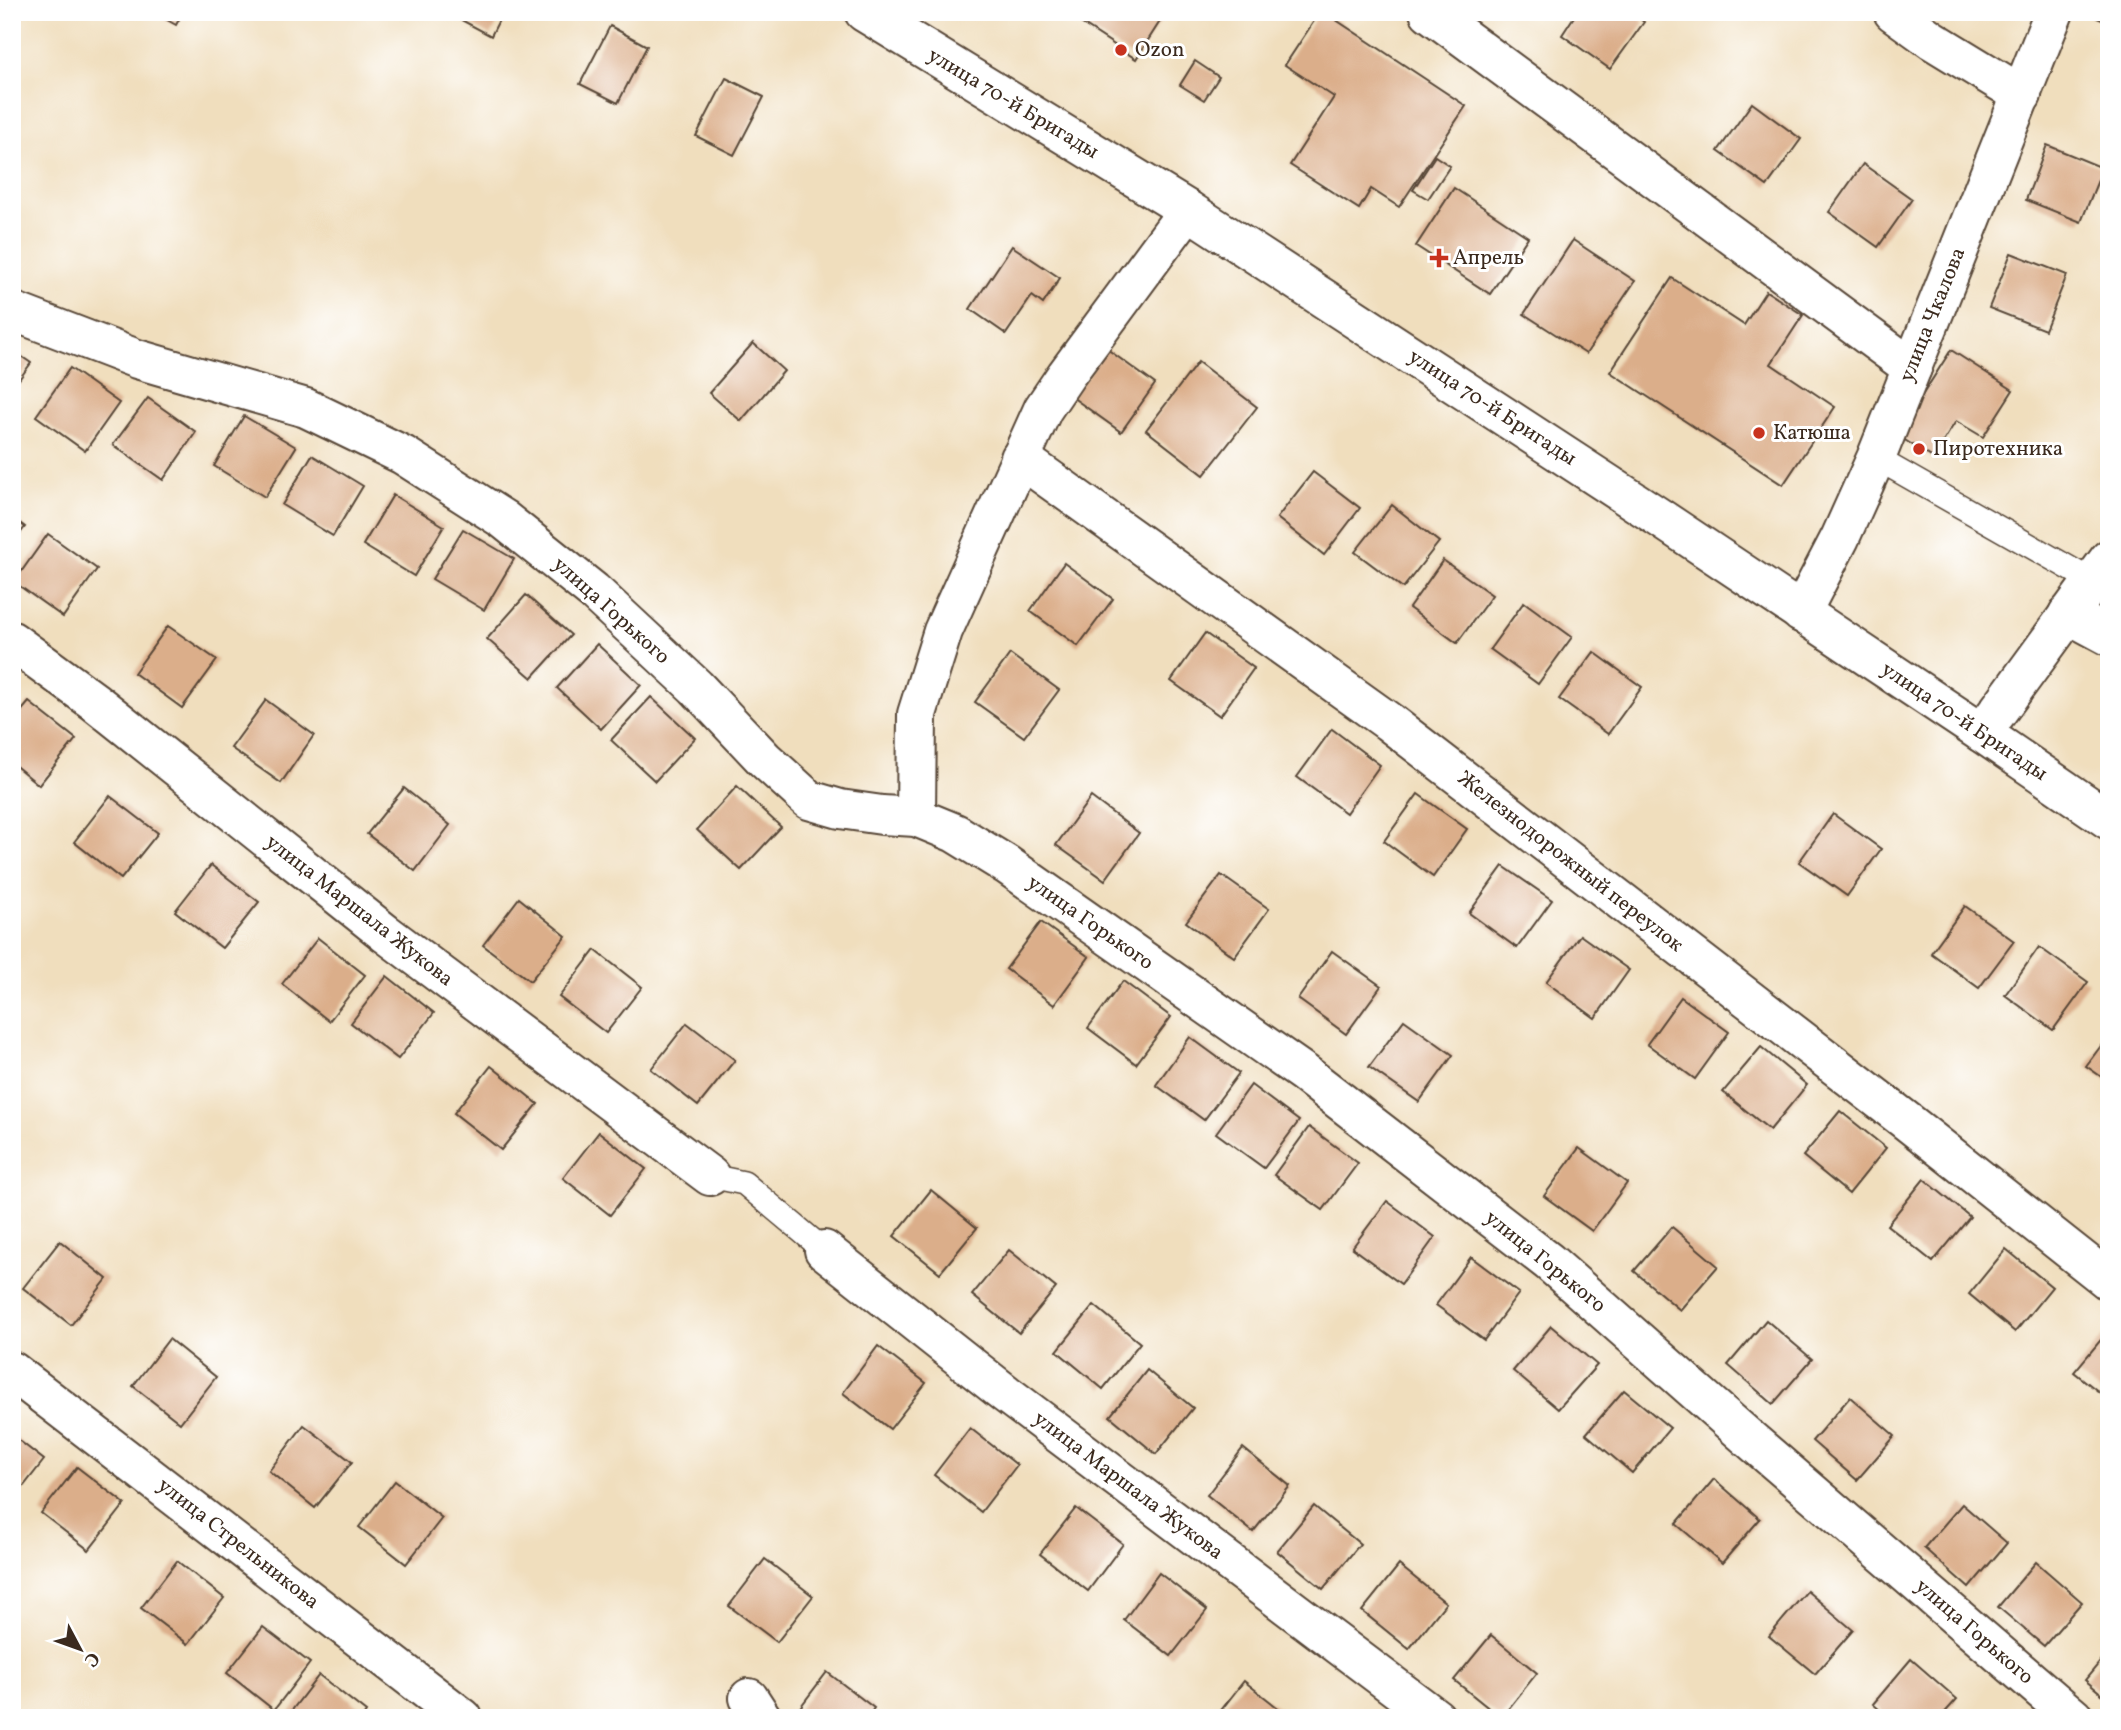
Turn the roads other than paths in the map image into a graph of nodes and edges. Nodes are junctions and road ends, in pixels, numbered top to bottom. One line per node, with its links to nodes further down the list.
1 (864, 12): 6 (street, улица 70-й Бригады)
2 (1429, 12): 8 (street)
3 (1893, 12): 5 (street)
4 (2054, 12): 5 (street, улица Чкалова)
5 (2022, 94): 8 (street, улица Чкалова)
6 (1188, 210): 10 (street); 12 (street, улица 70-й Бригады)
7 (12, 311): 17 (street, улица Горького)
8 (1912, 368): 9 (street, улица Чкалова)
9 (1876, 457): 11 (lane); 12 (street, улица Чкалова)
10 (1020, 458): 17 (street); 21 (street, Железнодорожный переулок)
11 (2101, 570): 13 (street)
12 (1801, 613): 16 (street, улица 70-й Бригады)
13 (2068, 614): 14 (street); 16 (street)
14 (2109, 635)
15 (12, 641): 19 (street, улица Маршала Жукова)
16 (1982, 733): 18 (street, улица 70-й Бригады)
17 (916, 817): 25 (street, улица Горького)
18 (2109, 820)
19 (710, 1176): 20 (lane)
20 (824, 1250): 24 (street, улица Маршала Жукова)
21 (2109, 1281)
22 (12, 1371): 23 (street, улица Стрельникова)
23 (463, 1718)
24 (1436, 1718)
25 (2074, 1718)

